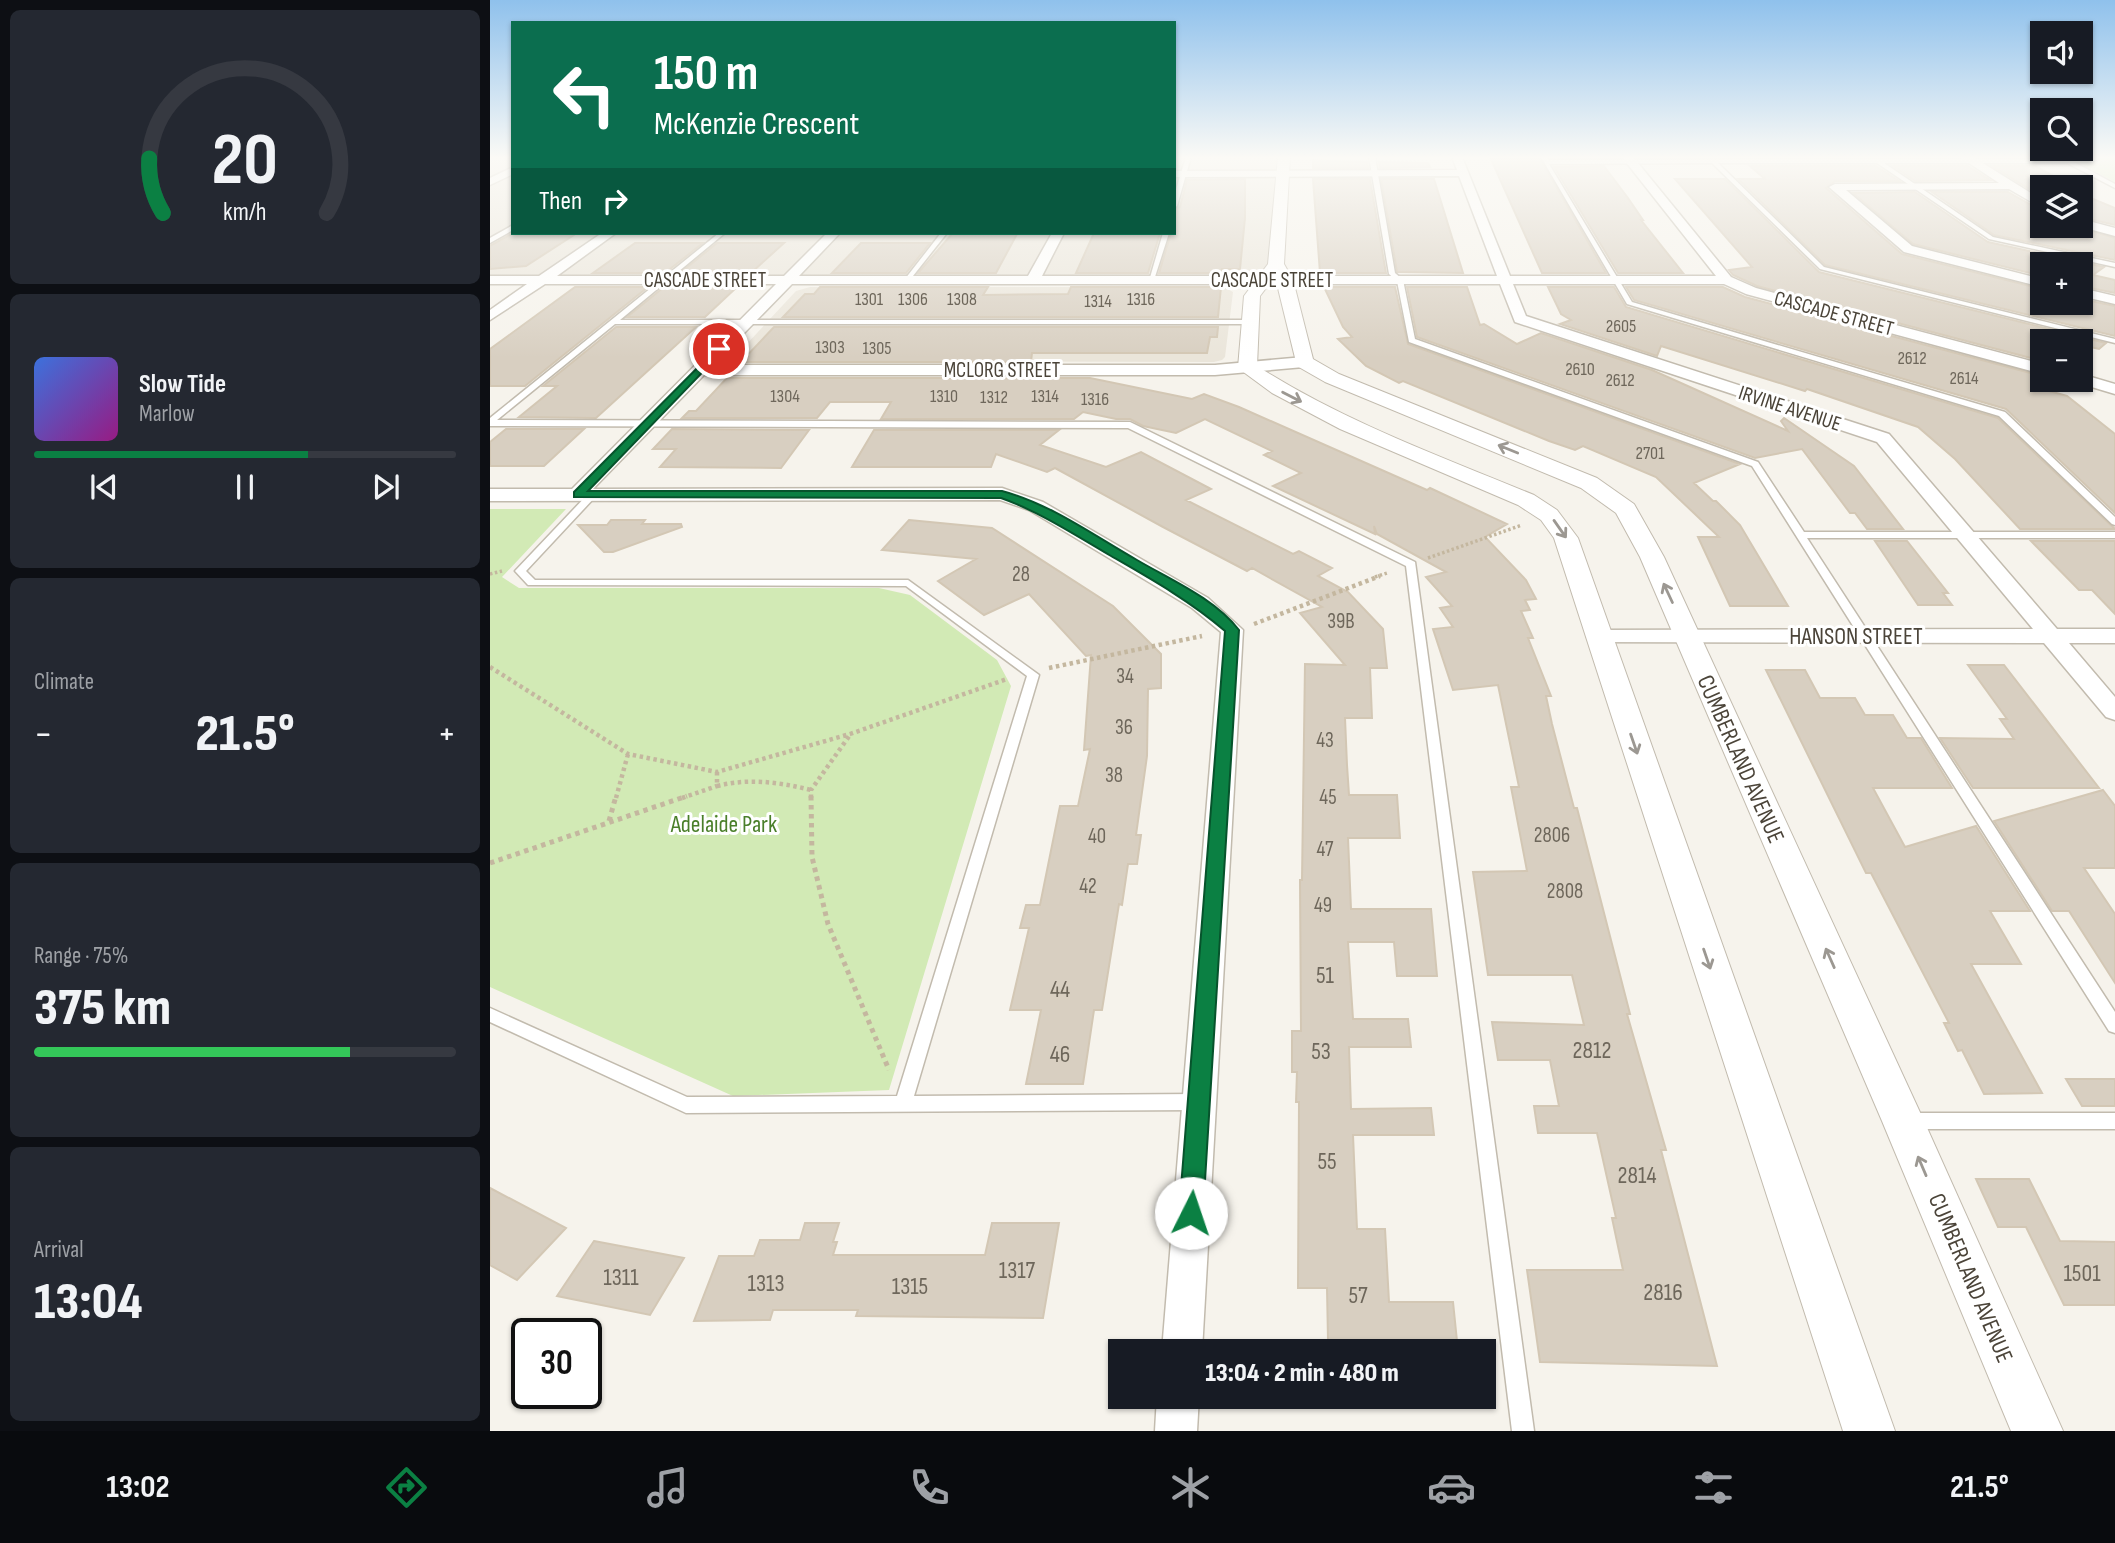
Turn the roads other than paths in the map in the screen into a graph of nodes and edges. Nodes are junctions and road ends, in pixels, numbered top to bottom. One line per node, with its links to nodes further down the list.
1 (1280, 224): 20 (street)
2 (1383, 224): 30 (lane)
3 (1483, 224): 21 (street, IRVINE AVENUE)
4 (1583, 224): 22 (lane)
5 (1681, 224): 31 (street)
6 (1777, 224): 39 (lane)
7 (1878, 224): 32 (street)
8 (1970, 224): 19 (lane)
9 (2093, 226): 11 (street)
10 (511, 229): 18 (lane)
11 (2115, 232)
12 (607, 235): 24 (street)
13 (720, 235): 25 (lane)
14 (832, 235): 26 (street)
15 (942, 235): 27 (lane)
16 (1057, 235): 28 (street)
17 (1165, 235): 29 (lane)
18 (490, 241)
19 (2115, 265)
20 (1275, 275): 29 (street, CASCADE STREET); 30 (street, CASCADE STREET); 38 (street); 40 (street)
21 (1504, 279): 22 (street, CASCADE STREET); 30 (street, CASCADE STREET); 53 (street, IRVINE AVENUE)
22 (1617, 279): 31 (street, CASCADE STREET); 51 (lane)
23 (490, 280): 24 (street, CASCADE STREET)
24 (541, 280): 25 (street, CASCADE STREET); 35 (street)
25 (664, 280): 26 (street, CASCADE STREET); 36 (lane)
26 (787, 280): 27 (street, CASCADE STREET); 37 (street)
27 (907, 280): 28 (street, CASCADE STREET)
28 (1033, 280): 29 (street, CASCADE STREET)
29 (1152, 280)
30 (1400, 280): 52 (lane)
31 (1726, 280): 41 (street, CASCADE STREET)
32 (2030, 280)
33 (2093, 295): 34 (street)
34 (2115, 300)
35 (490, 316)
36 (615, 322): 37 (lane); 47 (lane)
37 (746, 322): 38 (lane); 43 (street)
38 (1249, 322): 42 (street)
39 (2115, 341)
40 (1304, 362): 42 (street, MCLORG STREET); 59 (street, CUMBERLAND AVENUE, one-way to 40)
41 (2030, 366)
42 (1247, 368): 43 (street, MCLORG STREET); 58 (street, one-way to 58)
43 (699, 370): 48 (street)
44 (2115, 382): 46 (street)
45 (2093, 383): 46 (street)
46 (2115, 389)
47 (490, 423): 48 (lane)
48 (646, 425): 49 (street); 70 (lane)
49 (585, 494): 50 (street); 63 (street); 64 (lane)
50 (490, 495)
51 (2115, 522)
52 (1800, 535): 53 (lane); 55 (lane)
53 (1965, 535): 54 (lane); 56 (street, IRVINE AVENUE)
54 (2115, 535)
55 (1864, 636): 56 (street, HANSON STREET); 59 (street, HANSON STREET); 62 (lane)
56 (2051, 636): 57 (street, HANSON STREET); 60 (street, IRVINE AVENUE)
57 (2115, 636)
58 (1598, 637): 59 (street, HANSON STREET); 71 (street, one-way to 71)
59 (1688, 637): 65 (street, CUMBERLAND AVENUE, one-way to 59)
60 (2115, 712)
61 (490, 1016): 64 (lane)
62 (2115, 1026)
63 (1199, 1102): 64 (lane); 67 (street)
64 (903, 1105)
65 (1903, 1121): 66 (lane); 72 (street, CUMBERLAND AVENUE, one-way to 65)
66 (2115, 1121)
67 (1183, 1339)
68 (1177, 1409): 69 (street)
69 (1176, 1431)
70 (1523, 1431)
71 (1869, 1431)
72 (2036, 1431)

